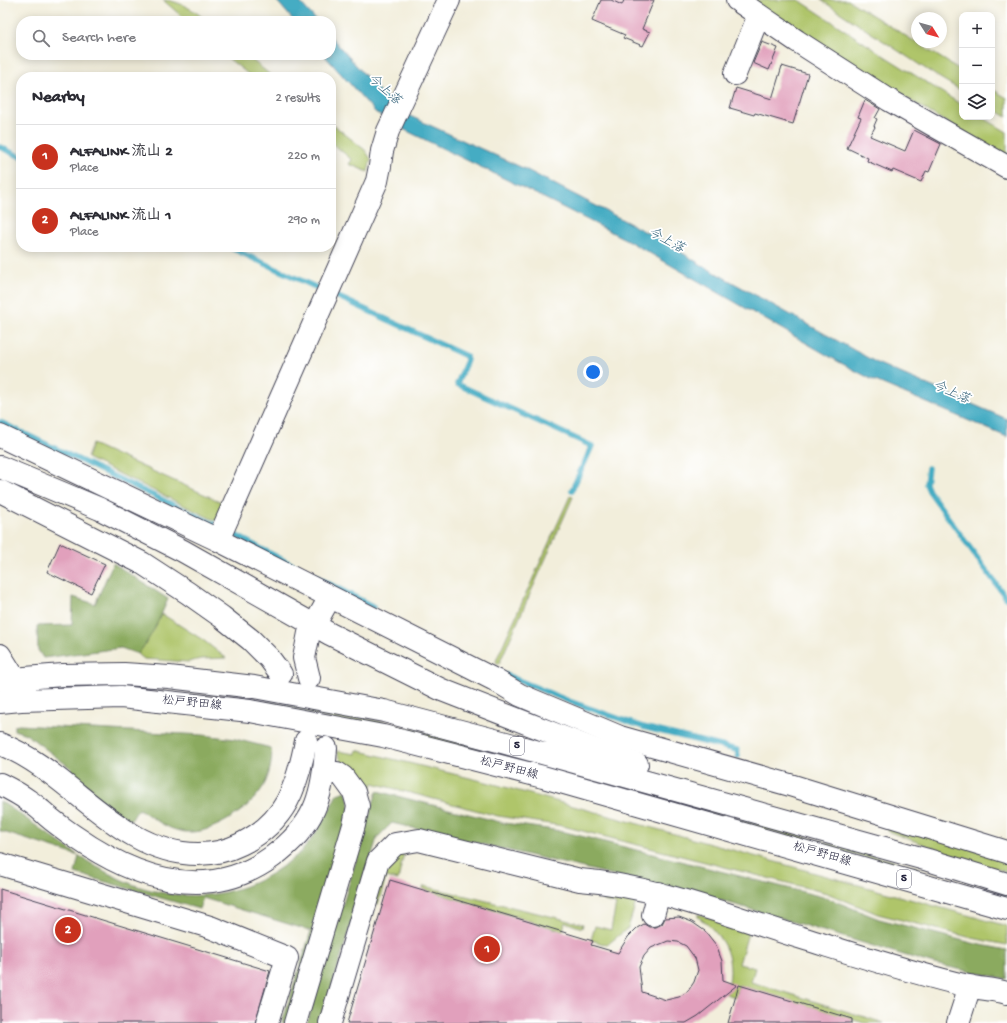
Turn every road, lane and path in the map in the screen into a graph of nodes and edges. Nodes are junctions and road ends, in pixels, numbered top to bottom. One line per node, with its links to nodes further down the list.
1 (449, 0): 9 (main road)
2 (737, 0): 3 (main road)
3 (759, 15): 4 (main road); 5 (main road)
4 (735, 74)
5 (1007, 167)
6 (0, 436): 9 (main road)
7 (0, 466): 23 (main road)
8 (0, 491): 12 (main road)
9 (222, 532): 10 (main road)
10 (320, 615): 13 (main road); 22 (main road)
11 (0, 655): 14 (main road)
12 (281, 674)
13 (309, 678)
14 (8, 679): 15 (main road); 23 (main road, 松戸野田線 / 5)
15 (58, 699): 16 (main road, 松戸野田線 / 5); 27 (main road, 松戸野田線 / 5)
16 (0, 702)
17 (306, 742): 18 (main road)
18 (0, 744)
19 (326, 748): 20 (main road)
20 (325, 773): 21 (main road); 32 (main road)
21 (0, 784)
22 (1007, 852)
23 (928, 860): 25 (main road, 松戸野田線 / 5)
24 (0, 864): 31 (main road)
25 (1007, 884)
26 (659, 893): 28 (main road); 29 (main road); 33 (main road)
27 (1007, 909)
28 (653, 915)
29 (970, 986): 30 (main road); 34 (main road)
30 (1007, 993)
31 (267, 1023)
32 (295, 1023)
33 (330, 1023)
34 (958, 1023)

